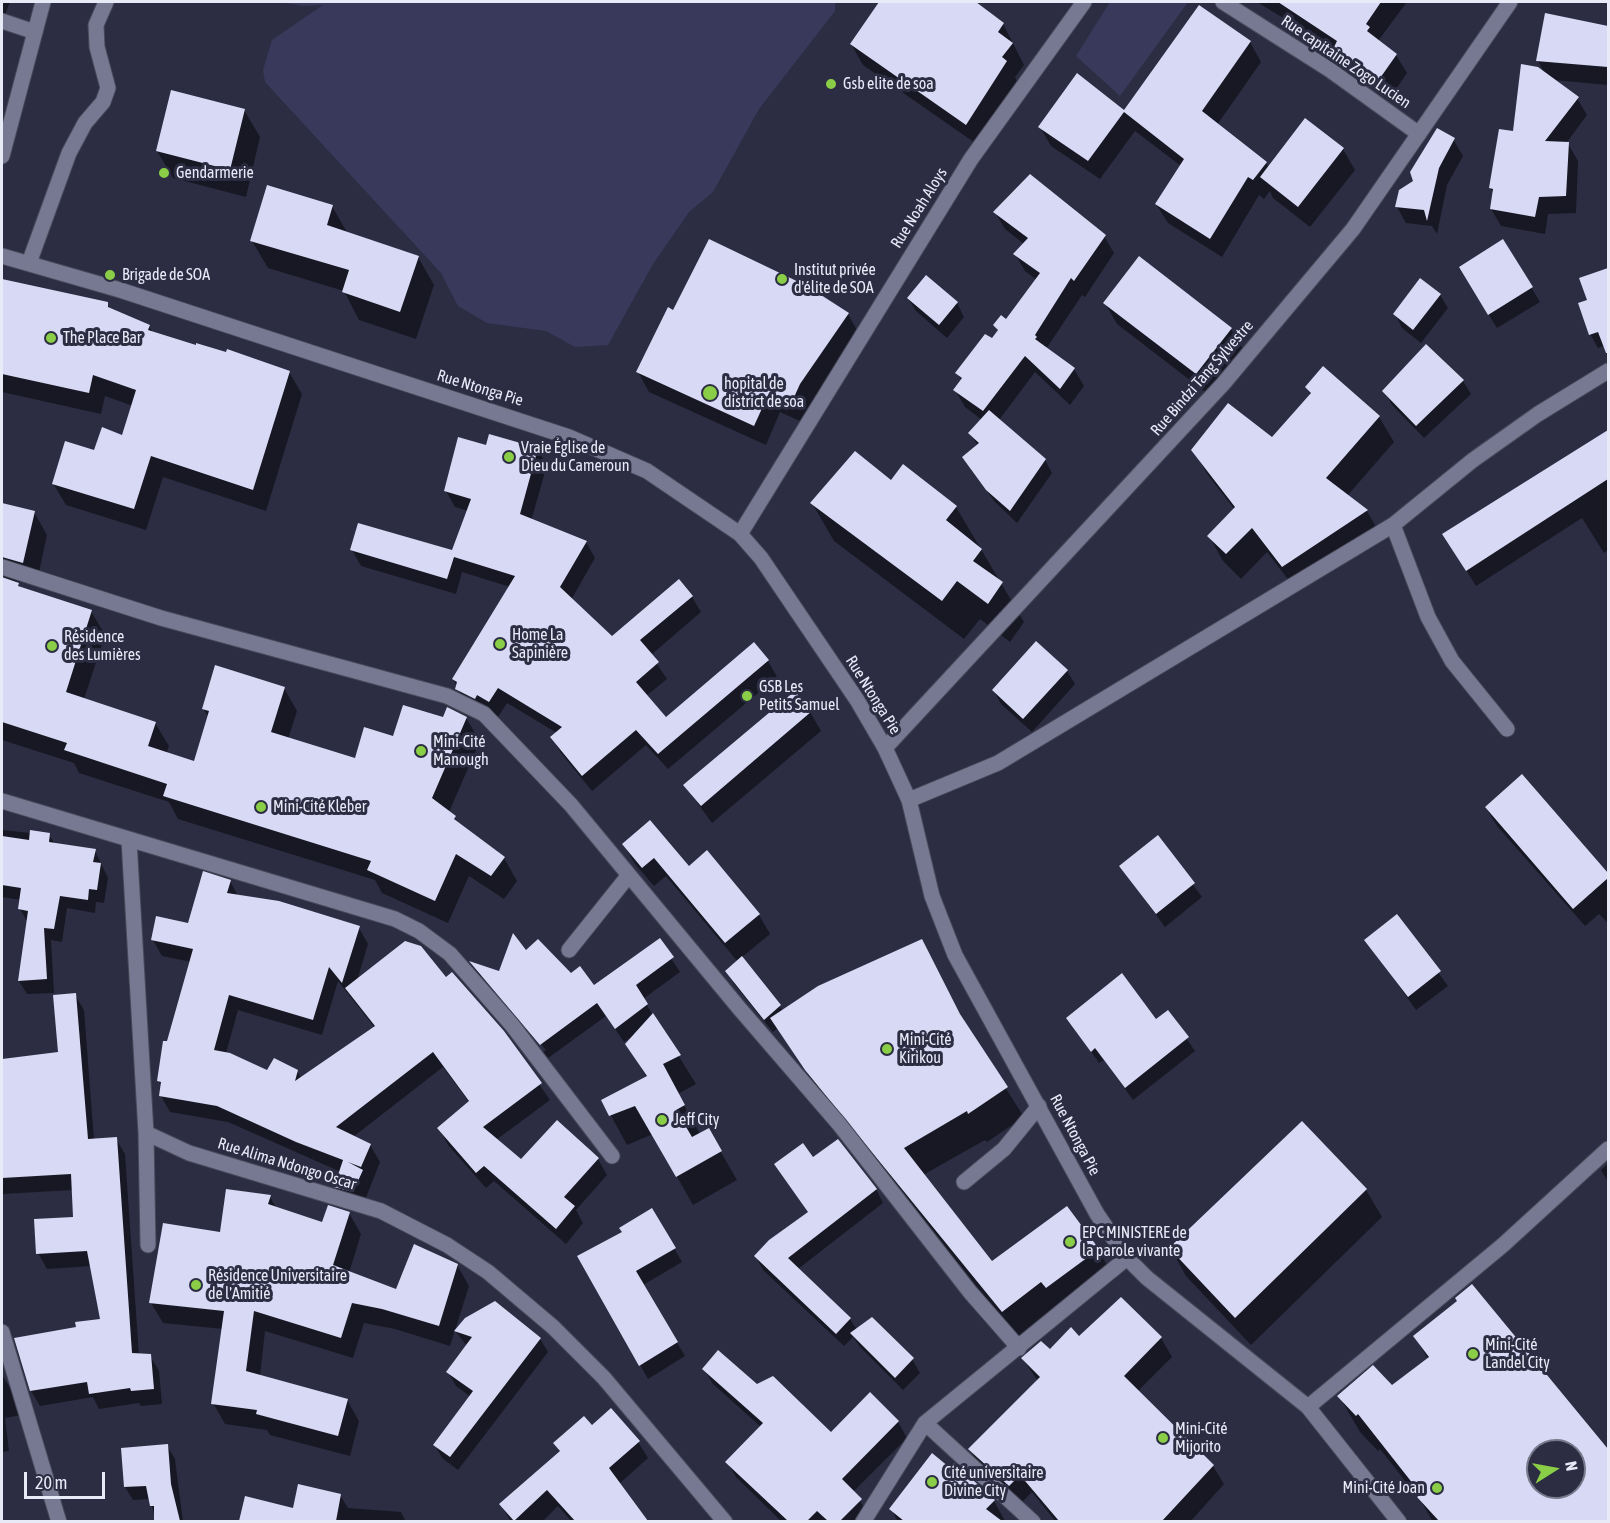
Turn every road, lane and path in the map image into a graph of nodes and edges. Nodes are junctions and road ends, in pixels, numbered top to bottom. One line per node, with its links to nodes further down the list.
1 (43, 2): 7 (street)
2 (106, 2): 11 (street)
3 (1084, 2): 14 (street, Rue Noah Aloys)
4 (1223, 2): 8 (street, Rue capitaine Zogo Lucien)
5 (1510, 2): 8 (street, Rue Bindzi Tang Sylvestre)
6 (2, 21): 7 (street)
7 (35, 32): 9 (street)
8 (1419, 134): 17 (street, Rue Bindzi Tang Sylvestre)
9 (2, 156)
10 (2, 256): 11 (street, Rue Ntonga Pie)
11 (29, 263): 14 (street, Rue Ntonga Pie)
12 (1608, 371): 13 (street)
13 (1394, 525): 16 (street); 18 (street)
14 (740, 534): 17 (street, Rue Ntonga Pie)
15 (2, 567): 21 (street)
16 (1507, 729)
17 (885, 748): 18 (street, Rue Ntonga Pie)
18 (909, 800): 23 (street, Rue Ntonga Pie)
19 (2, 801): 20 (street)
20 (129, 840): 24 (street); 26 (street)
21 (629, 875): 22 (street); 31 (street)
22 (569, 950)
23 (1039, 1106): 27 (street); 29 (street, Rue Ntonga Pie)
24 (146, 1133): 28 (street); 35 (street, Rue Alima Ndongo Oscar)
25 (1608, 1149): 32 (street)
26 (612, 1156)
27 (964, 1182)
28 (148, 1245)
29 (1127, 1258): 31 (street); 32 (street, Rue Ntonga Pie)
30 (2, 1332): 34 (street)
31 (1019, 1348): 33 (street)
32 (1308, 1407): 38 (street, Rue Ntonga Pie)
33 (925, 1423): 36 (street); 37 (street)
34 (59, 1521)
35 (725, 1521)
36 (863, 1521)
37 (1033, 1521)
38 (1399, 1521)

